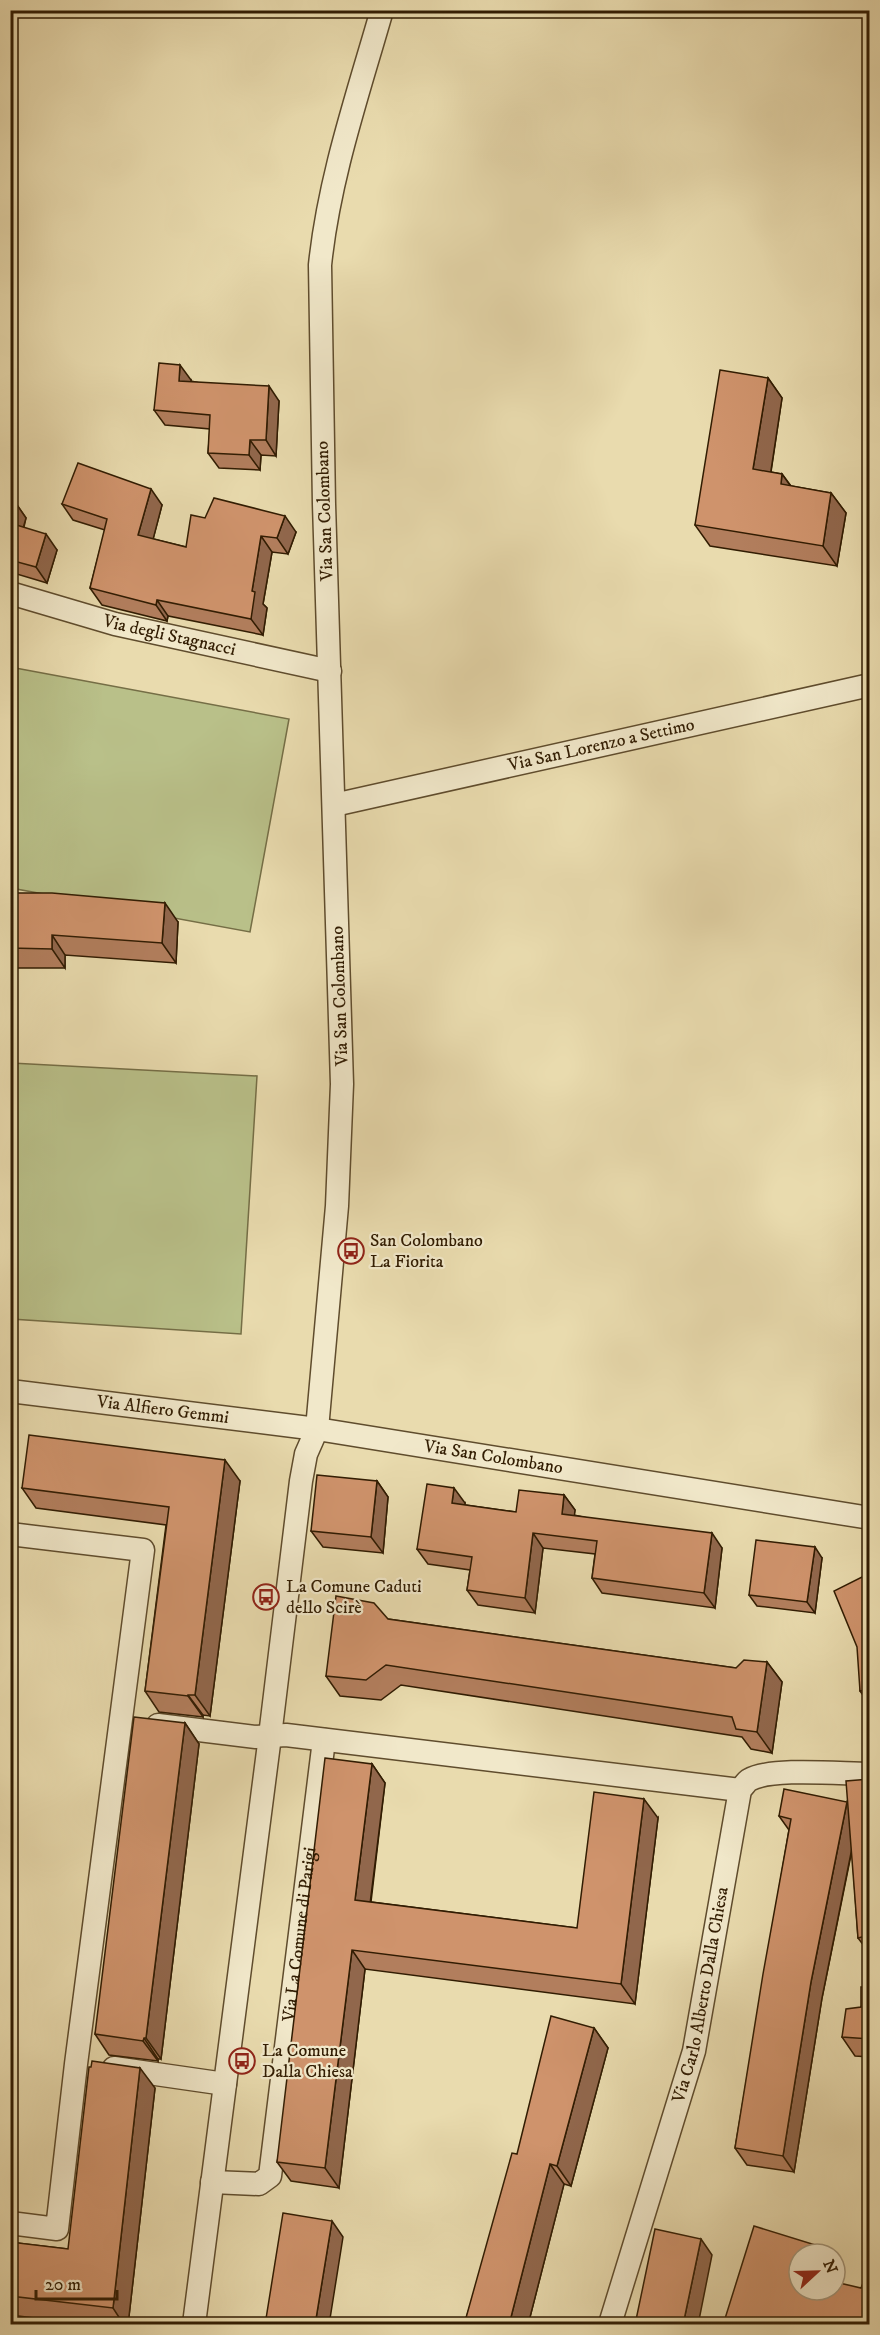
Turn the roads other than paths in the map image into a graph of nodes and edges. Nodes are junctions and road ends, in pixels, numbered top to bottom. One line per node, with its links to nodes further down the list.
1 (382, 10): 3 (street, Via San Colombano)
2 (10, 593): 3 (street, Via degli Stagnacci)
3 (330, 671): 5 (street, Via San Colombano)
4 (870, 685): 5 (street, Via San Lorenzo a Settimo)
5 (334, 805): 7 (street, Via San Colombano)
6 (10, 1391): 7 (street, Via Alfiero Gemmi)
7 (317, 1429): 8 (street, Via San Colombano); 11 (street)
8 (870, 1518)
9 (10, 1534): 10 (street)
10 (121, 1721): 11 (street); 15 (street)
11 (270, 1736): 12 (street); 16 (street)
12 (324, 1740): 14 (street); 17 (street, Via La Comune di Parigi)
13 (870, 1774): 14 (street)
14 (740, 1790): 20 (street, Via Carlo Alberto Dalla Chiesa)
15 (76, 2064): 16 (street); 18 (street)
16 (225, 2084): 17 (street)
17 (212, 2182): 19 (street)
18 (10, 2223)
19 (194, 2325)
20 (610, 2325)

